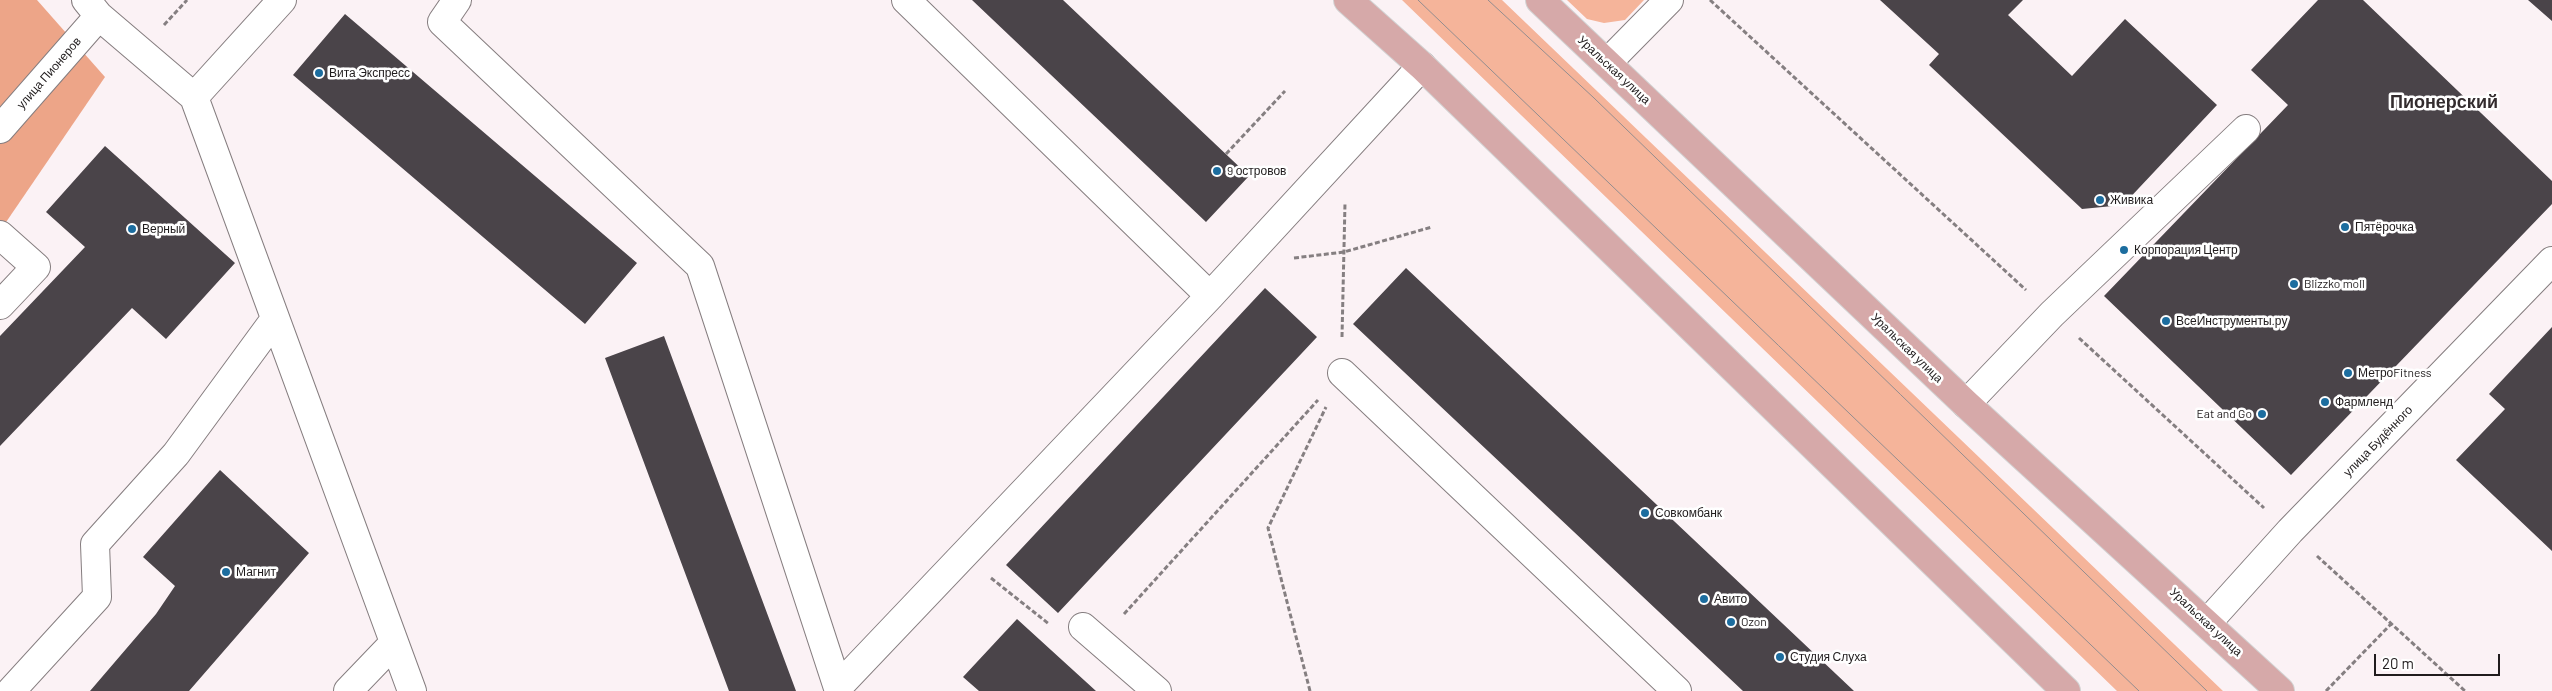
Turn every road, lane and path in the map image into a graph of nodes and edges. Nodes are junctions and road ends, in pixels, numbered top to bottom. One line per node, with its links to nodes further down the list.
1 (282, 0): 12 (street)
2 (457, 0): 34 (street)
3 (906, 0): 22 (street)
4 (1348, 0): 10 (main road)
5 (1540, 0): 9 (main road, Уральская улица)
6 (1669, 0): 9 (street)
7 (1710, 0): 24 (path)
8 (92, 8): 12 (street); 13 (street, улица Пионеров)
9 (1607, 63): 27 (main road, Уральская улица)
10 (1422, 66): 15 (street); 41 (main road)
11 (1285, 92): 16 (path)
12 (194, 97): 25 (street)
13 (0, 129)
14 (2246, 129): 24 (street)
15 (1346, 150): 19 (path); 21 (street)
16 (1226, 154)
17 (1432, 227): 19 (path)
18 (0, 235): 23 (street)
19 (1344, 252): 21 (path); 26 (path)
20 (2552, 261): 28 (street, улица Будённого)
21 (1239, 265): 22 (street)
22 (1210, 296): 29 (street)
23 (0, 305)
24 (2052, 314): 27 (street); 28 (path)
25 (275, 319): 33 (street); 35 (street)
26 (1342, 374): 32 (path); 39 (path); 40 (street)
27 (1966, 404): 30 (main road, Уральская улица)
28 (2290, 532): 30 (street, улица Будённого); 31 (path)
29 (963, 556): 32 (path); 34 (street)
30 (2207, 623): 42 (main road, Уральская улица)
31 (2391, 624): 43 (path); 44 (path)
32 (1091, 634): 38 (street)
33 (394, 643): 36 (street); 37 (street)
34 (838, 689)
35 (11, 691)
36 (348, 691)
37 (412, 691)
38 (1157, 691)
39 (1310, 691)
40 (1677, 691)
41 (2066, 691)
42 (2280, 691)
43 (2326, 691)
44 (2465, 691)

